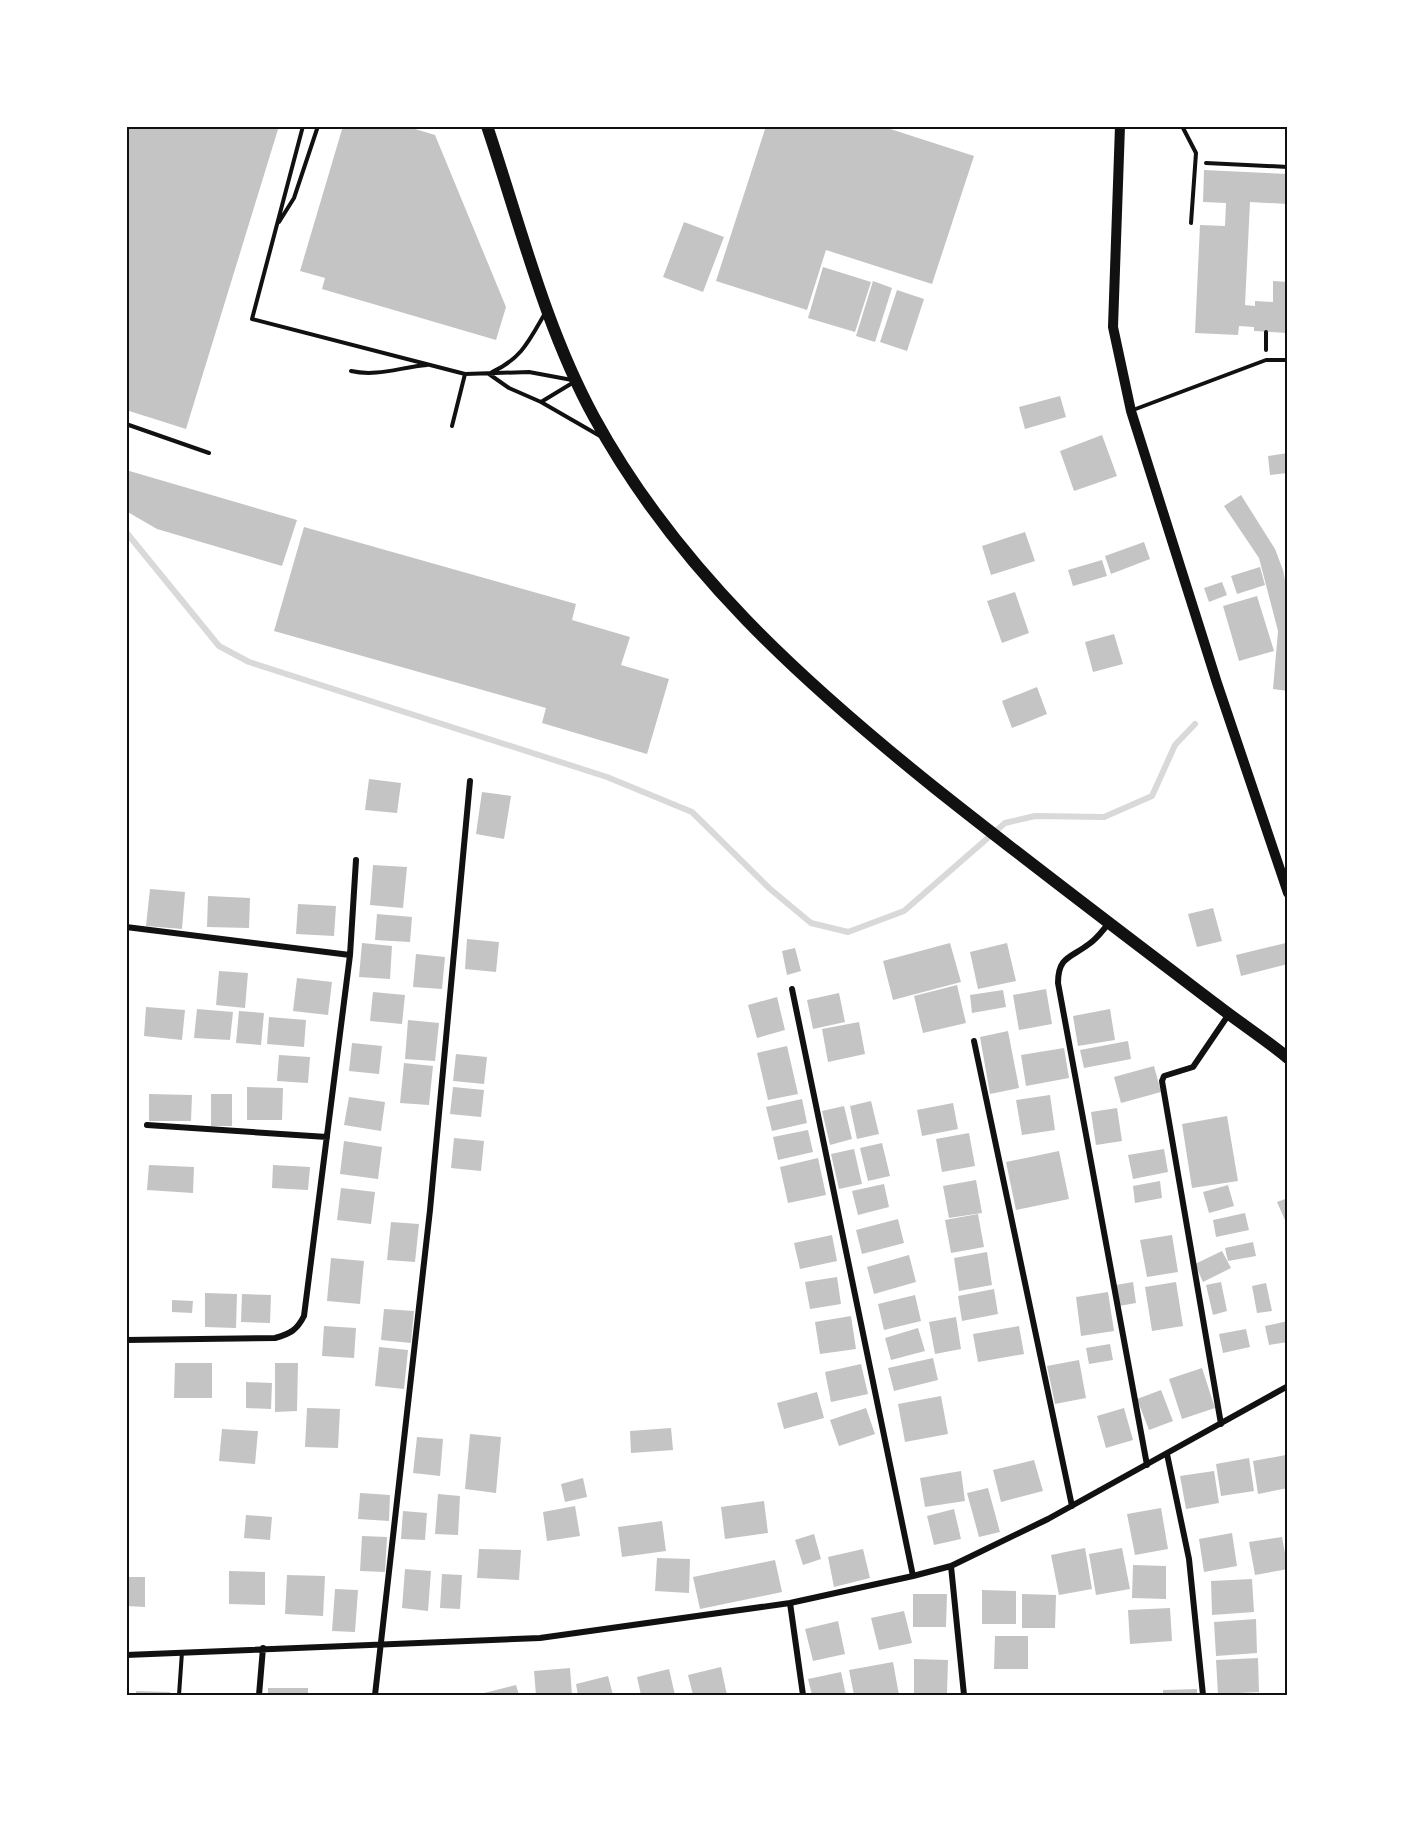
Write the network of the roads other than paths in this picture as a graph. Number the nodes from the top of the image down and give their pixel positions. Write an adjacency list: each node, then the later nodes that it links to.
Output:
1 (303, 126): 7 (lane)
2 (318, 126): 7 (lane)
3 (488, 126): 8 (main road)
4 (1120, 126): 16 (street)
5 (1182, 126): 6 (lane)
6 (1191, 223)
7 (277, 225): 10 (lane)
8 (547, 311): 13 (lane); 14 (main road)
9 (1288, 360): 16 (lane)
10 (429, 365): 11 (lane); 12 (lane)
11 (351, 371)
12 (465, 374): 13 (lane); 18 (lane)
13 (489, 374): 14 (lane); 15 (lane)
14 (575, 381): 15 (lane); 19 (main road)
15 (541, 402): 19 (lane)
16 (1131, 411): 23 (street)
17 (126, 424): 20 (lane)
18 (452, 426)
19 (608, 441): 24 (main road)
20 (209, 453)
21 (470, 781): 42 (street)
22 (356, 860): 26 (street)
23 (1288, 893)
24 (1109, 923): 28 (main road); 37 (street)
25 (126, 927): 26 (street)
26 (350, 955): 32 (street)
27 (792, 989): 40 (street)
28 (1229, 1014): 30 (main road); 35 (street)
29 (974, 1041): 38 (street)
30 (1287, 1056)
31 (147, 1125): 32 (street)
32 (327, 1137): 33 (street)
33 (126, 1340)
34 (1288, 1386): 35 (street)
35 (1221, 1424): 36 (street)
36 (1167, 1454): 37 (street); 51 (street)
37 (1147, 1465): 38 (street)
38 (1072, 1506): 39 (street)
39 (951, 1566): 40 (street); 50 (street)
40 (914, 1576): 41 (street)
41 (790, 1603): 42 (street); 49 (street)
42 (381, 1646): 43 (street); 48 (street)
43 (263, 1648): 44 (street); 47 (street)
44 (182, 1652): 45 (street); 46 (lane)
45 (126, 1655)
46 (179, 1695)
47 (259, 1695)
48 (375, 1695)
49 (803, 1695)
50 (964, 1695)
51 (1203, 1695)

